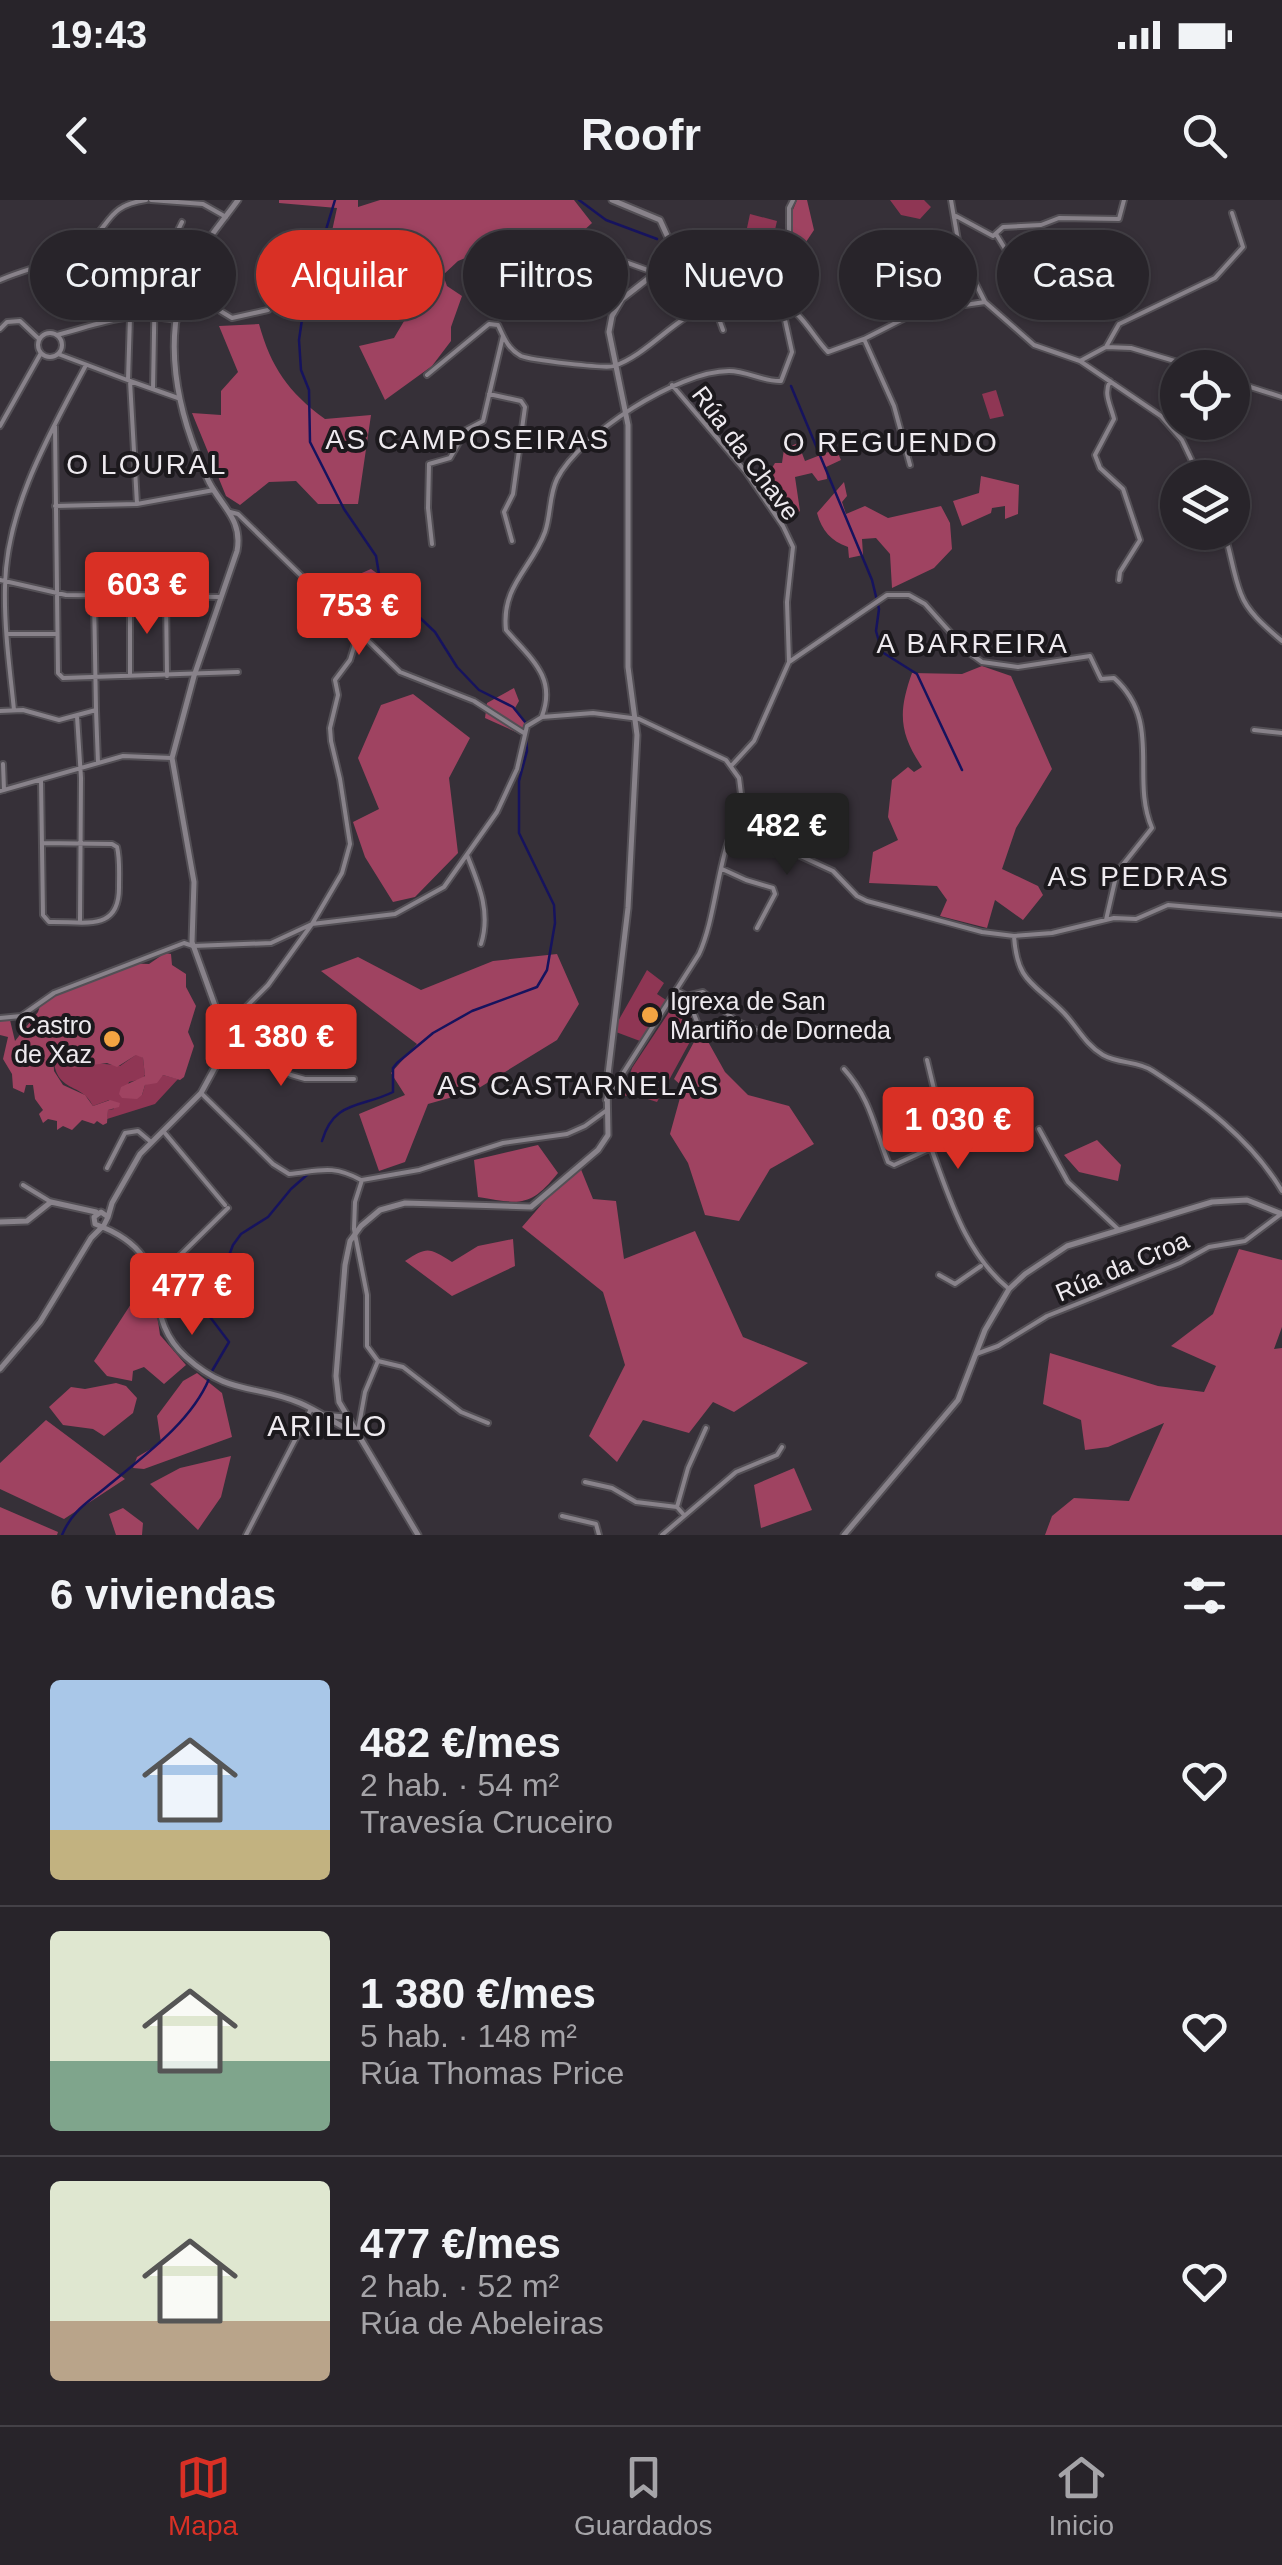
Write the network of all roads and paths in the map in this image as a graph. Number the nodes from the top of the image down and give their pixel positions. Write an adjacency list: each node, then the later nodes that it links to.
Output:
1 (149, 200): 7 (street); 9 (street)
2 (238, 200): 9 (main road)
3 (612, 200): 14 (main road)
4 (793, 200): 15 (street)
5 (951, 200): 10 (street)
6 (1124, 200): 17 (street)
7 (129, 201): 18 (street)
8 (1232, 213): 34 (street)
9 (226, 216): 13 (main road)
10 (956, 216): 16 (street); 17 (street)
11 (182, 222): 12 (street)
12 (178, 230)
13 (216, 230)
14 (667, 230)
15 (789, 230)
16 (958, 230)
17 (996, 233)
18 (0, 280)
19 (977, 287): 20 (street)
20 (984, 302): 33 (street); 38 (street)
21 (108, 320): 32 (street)
22 (130, 320): 41 (street)
23 (152, 320): 48 (street)
24 (177, 320): 51 (main road)
25 (612, 320): 40 (main road)
26 (785, 320): 46 (street)
27 (803, 320): 33 (street)
28 (0, 329): 31 (street)
29 (723, 330): 40 (street)
30 (503, 336): 40 (street); 42 (street); 49 (street)
31 (42, 338): 32 (street); 36 (street)
32 (59, 338): 35 (street)
33 (864, 339): 58 (street)
34 (1106, 348): 37 (street); 38 (street)
35 (60, 352): 36 (street); 39 (street)
36 (44, 354): 53 (street)
37 (1160, 357)
38 (1080, 361): 45 (street)
39 (86, 364): 43 (street); 54 (street)
40 (616, 365): 52 (main road)
41 (128, 366): 43 (street); 44 (street)
42 (428, 375)
43 (120, 376): 44 (street)
44 (129, 381): 48 (street); 60 (street)
45 (1110, 382): 57 (street); 66 (street)
46 (672, 385): 52 (street); 77 (street, Rúa da Chave)
47 (1250, 387): 50 (street)
48 (153, 389): 51 (street)
49 (489, 394): 63 (street); 64 (street)
50 (1282, 397)
51 (178, 398): 59 (main road)
52 (626, 414): 87 (street); 88 (main road)
53 (0, 426)
54 (55, 426): 55 (street); 56 (street)
55 (44, 445): 56 (street); 67 (street)
56 (54, 448): 61 (street)
57 (1191, 460)
58 (910, 465)
59 (214, 490): 60 (street); 62 (main road)
60 (137, 504): 61 (street)
61 (55, 506): 68 (street)
62 (230, 512): 69 (main road); 75 (street)
63 (512, 541)
64 (432, 544)
65 (1229, 550): 76 (street)
66 (1119, 580)
67 (2, 581): 68 (street); 73 (street)
68 (56, 594): 70 (street); 74 (street)
69 (221, 596): 72 (street); 81 (main road)
70 (94, 597): 71 (street); 82 (street)
71 (130, 597): 72 (street); 79 (street)
72 (166, 597): 80 (street)
73 (6, 634): 74 (street); 83 (street)
74 (57, 634): 82 (street)
75 (358, 634): 91 (street); 107 (street)
76 (1282, 642)
77 (788, 662): 95 (street); 105 (street)
78 (238, 672): 81 (street)
79 (130, 676): 80 (street); 82 (street)
80 (166, 676): 81 (street)
81 (194, 676): 92 (main road)
82 (94, 678): 84 (street)
83 (14, 710): 85 (street); 86 (street)
84 (96, 710): 86 (street); 93 (street)
85 (0, 711)
86 (77, 716): 96 (street)
87 (542, 717): 88 (street); 91 (street)
88 (636, 718): 95 (street); 124 (main road)
89 (1254, 730): 90 (street)
90 (1282, 732)
91 (524, 733): 102 (street)
92 (172, 758): 93 (street); 111 (main road)
93 (98, 763): 96 (street)
94 (3, 764): 98 (street)
95 (732, 765): 99 (street)
96 (80, 768): 97 (street); 100 (street)
97 (41, 780): 98 (street); 101 (street)
98 (2, 790)
99 (743, 810): 103 (street); 109 (street)
100 (81, 843): 101 (street); 106 (street); 106 (street)
101 (42, 844): 106 (street)
102 (467, 855): 107 (street); 110 (street)
103 (722, 869): 108 (street); 112 (street)
104 (1282, 916): 105 (street)
105 (1106, 920): 109 (street)
106 (80, 921)
107 (312, 924): 111 (street); 116 (street)
108 (757, 928)
109 (1014, 936): 134 (street)
110 (481, 944)
111 (193, 946): 114 (street); 116 (main road)
112 (678, 991): 113 (street); 124 (street)
113 (687, 996): 115 (street); 117 (street)
114 (0, 1018)
115 (698, 1026)
116 (223, 1030): 118 (main road)
117 (763, 1033)
118 (224, 1040): 121 (street); 122 (main road)
119 (927, 1060): 126 (street)
120 (844, 1069): 130 (street)
121 (354, 1079)
122 (201, 1092): 128 (main road); 132 (street)
123 (996, 1092): 126 (street)
124 (606, 1100): 125 (main road)
125 (607, 1110): 132 (street); 145 (main road)
126 (940, 1114): 130 (street)
127 (1039, 1129): 143 (street)
128 (164, 1131): 129 (main road); 148 (street)
129 (151, 1142): 131 (street); 136 (main road)
130 (931, 1148): 146 (street)
131 (107, 1168)
132 (362, 1180): 145 (street)
133 (23, 1184): 135 (street)
134 (1282, 1190)
135 (51, 1202): 137 (main road); 141 (main road)
136 (112, 1203): 138 (main road); 140 (main road)
137 (83, 1212): 138 (main road); 142 (main road)
138 (100, 1212): 140 (main road); 142 (main road)
139 (1281, 1214): 143 (main road); 150 (street, Rúa da Croa)
140 (108, 1219): 142 (main road); 144 (main road)
141 (0, 1222)
142 (98, 1225): 144 (main road); 152 (main road)
143 (1119, 1230): 149 (main road)
144 (118, 1233): 148 (main road)
145 (355, 1233): 151 (street); 153 (main road)
146 (982, 1265): 147 (street); 149 (street)
147 (940, 1275)
148 (155, 1280): 154 (main road)
149 (1009, 1288): 150 (main road)
150 (976, 1354): 171 (main road)
151 (378, 1361): 158 (street); 161 (street)
152 (0, 1369)
153 (339, 1402): 156 (main road); 157 (main road)
154 (311, 1409): 155 (main road); 167 (street)
155 (319, 1414): 156 (main road); 159 (main road)
156 (336, 1417): 157 (main road); 159 (main road)
157 (346, 1418): 159 (main road); 161 (main road)
158 (488, 1423)
159 (338, 1425): 161 (main road)
160 (706, 1428): 164 (street)
161 (357, 1434): 168 (main road)
162 (782, 1447): 165 (street)
163 (585, 1482): 164 (street)
164 (678, 1507): 165 (street)
165 (684, 1515): 170 (street)
166 (562, 1516): 169 (street)
167 (246, 1535)
168 (418, 1535)
169 (599, 1535)
170 (662, 1535)
171 (844, 1535)

